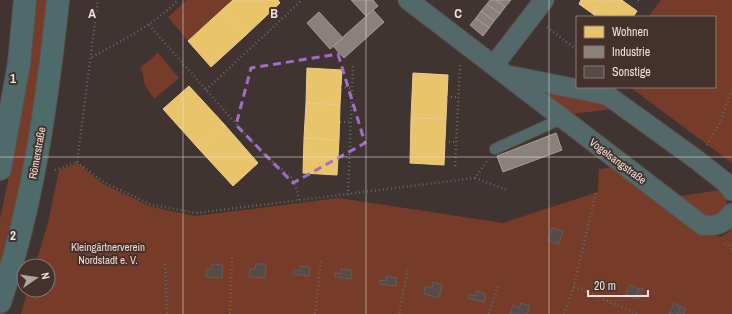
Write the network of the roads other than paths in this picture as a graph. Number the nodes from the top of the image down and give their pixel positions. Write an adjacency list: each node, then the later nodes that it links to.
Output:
1 (25, 0): 10 (main road)
2 (58, 0): 13 (main road, Römerstraße)
3 (408, 0): 5 (street, Vogelsangstraße)
4 (544, 0): 5 (street)
5 (500, 70): 6 (street, Vogelsangstraße); 8 (street, Vogelsangstraße)
6 (576, 88)
7 (577, 88): 11 (street, Vogelsangstraße)
8 (561, 118): 9 (lane); 12 (street, Vogelsangstraße)
9 (495, 149)
10 (0, 169)
11 (732, 190)
12 (732, 213)
13 (0, 302)

